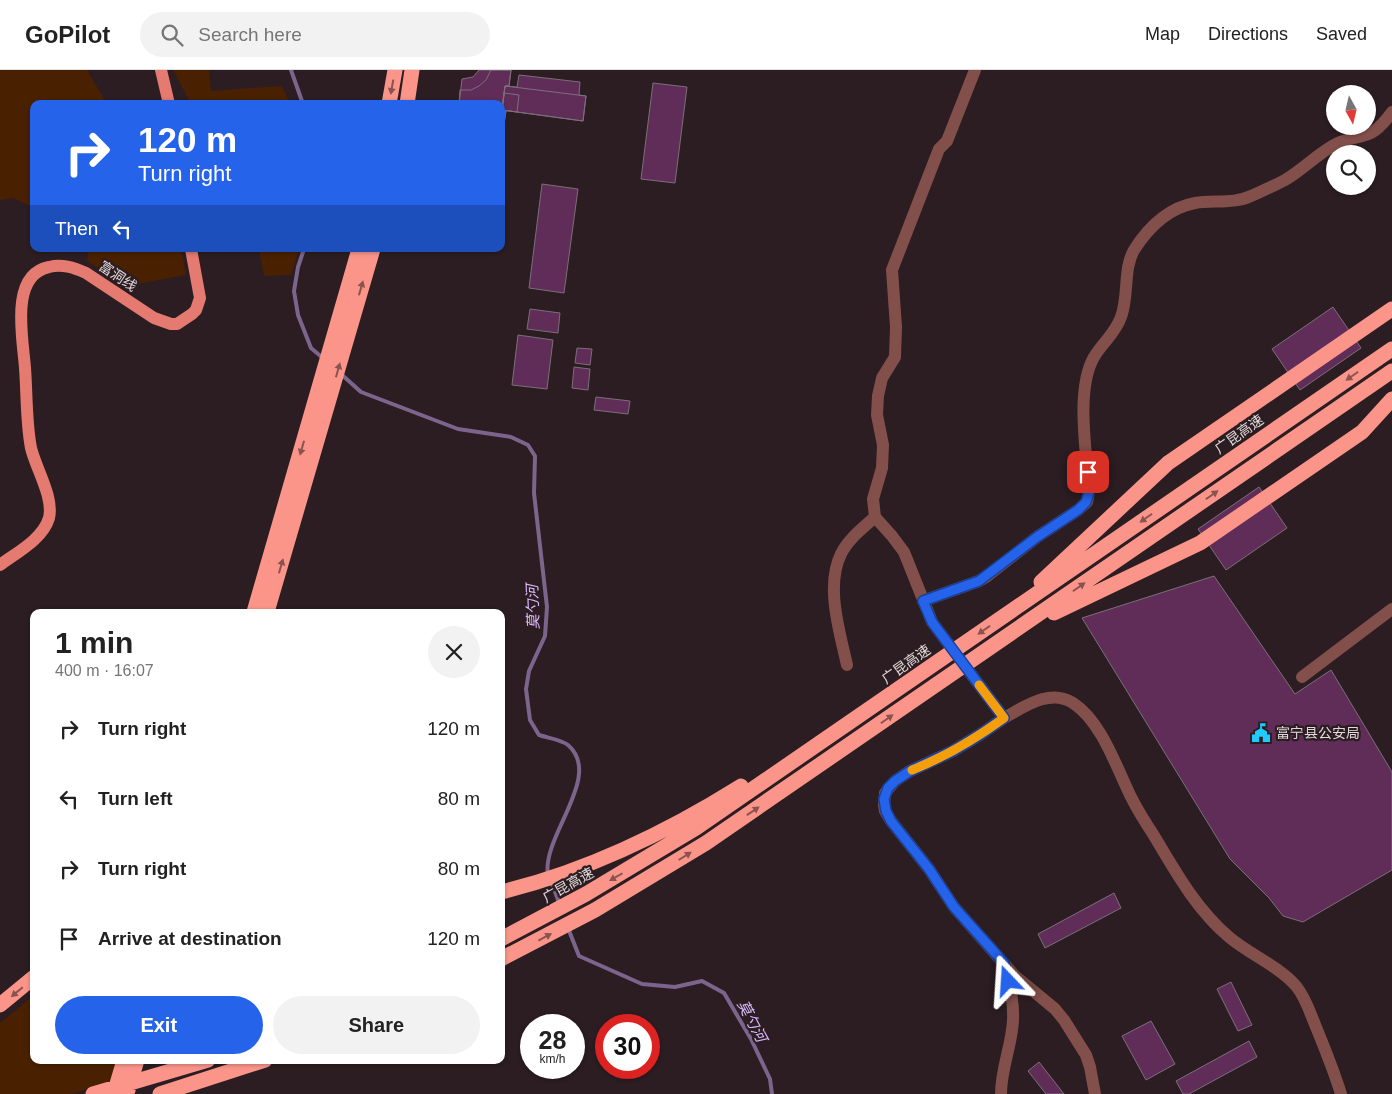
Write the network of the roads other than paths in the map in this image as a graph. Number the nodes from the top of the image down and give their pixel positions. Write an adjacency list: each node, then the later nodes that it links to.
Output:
1 (161, 70): 5 (main road)
2 (394, 70): 6 (highway, one-way to 6)
3 (412, 70): 7 (highway)
4 (975, 70): 18 (street)
5 (168, 100)
6 (389, 100)
7 (408, 100)
8 (1392, 112): 20 (street)
9 (192, 252): 19 (main road, 富洞线)
10 (358, 252): 13 (highway)
11 (372, 252): 13 (highway, one-way to 11)
12 (1392, 308): 24 (highway)
13 (345, 322): 17 (highway)
14 (1392, 349): 24 (highway, 广昆高速, one-way to 24)
15 (1392, 371): 25 (highway, one-way to 15)
16 (1392, 399): 25 (highway)
17 (320, 407): 21 (highway, one-way to 21); 22 (highway, one-way to 17)
18 (875, 517): 20 (street); 26 (street)
19 (0, 565)
20 (923, 601): 28 (street)
21 (255, 609)
22 (268, 609)
23 (1392, 609): 27 (street)
24 (1002, 618): 29 (highway, 广昆高速, one-way to 29)
25 (1012, 633): 32 (highway, one-way to 25)
26 (848, 665)
27 (1302, 677)
28 (1004, 718): 33 (street); 46 (street)
29 (699, 819): 30 (highway); 31 (highway, 广昆高速, one-way to 31)
30 (505, 891)
31 (505, 937)
32 (505, 957)
33 (1004, 963): 44 (street); 45 (street)
34 (30, 980): 35 (highway, one-way to 35)
35 (0, 1005)
36 (123, 1064): 42 (highway)
37 (136, 1064): 43 (highway)
38 (196, 1064): 41 (highway)
39 (253, 1064): 40 (highway)
40 (172, 1093)
41 (93, 1094)
42 (114, 1094)
43 (127, 1094)
44 (1001, 1094)
45 (1095, 1094)
46 (1341, 1094)

